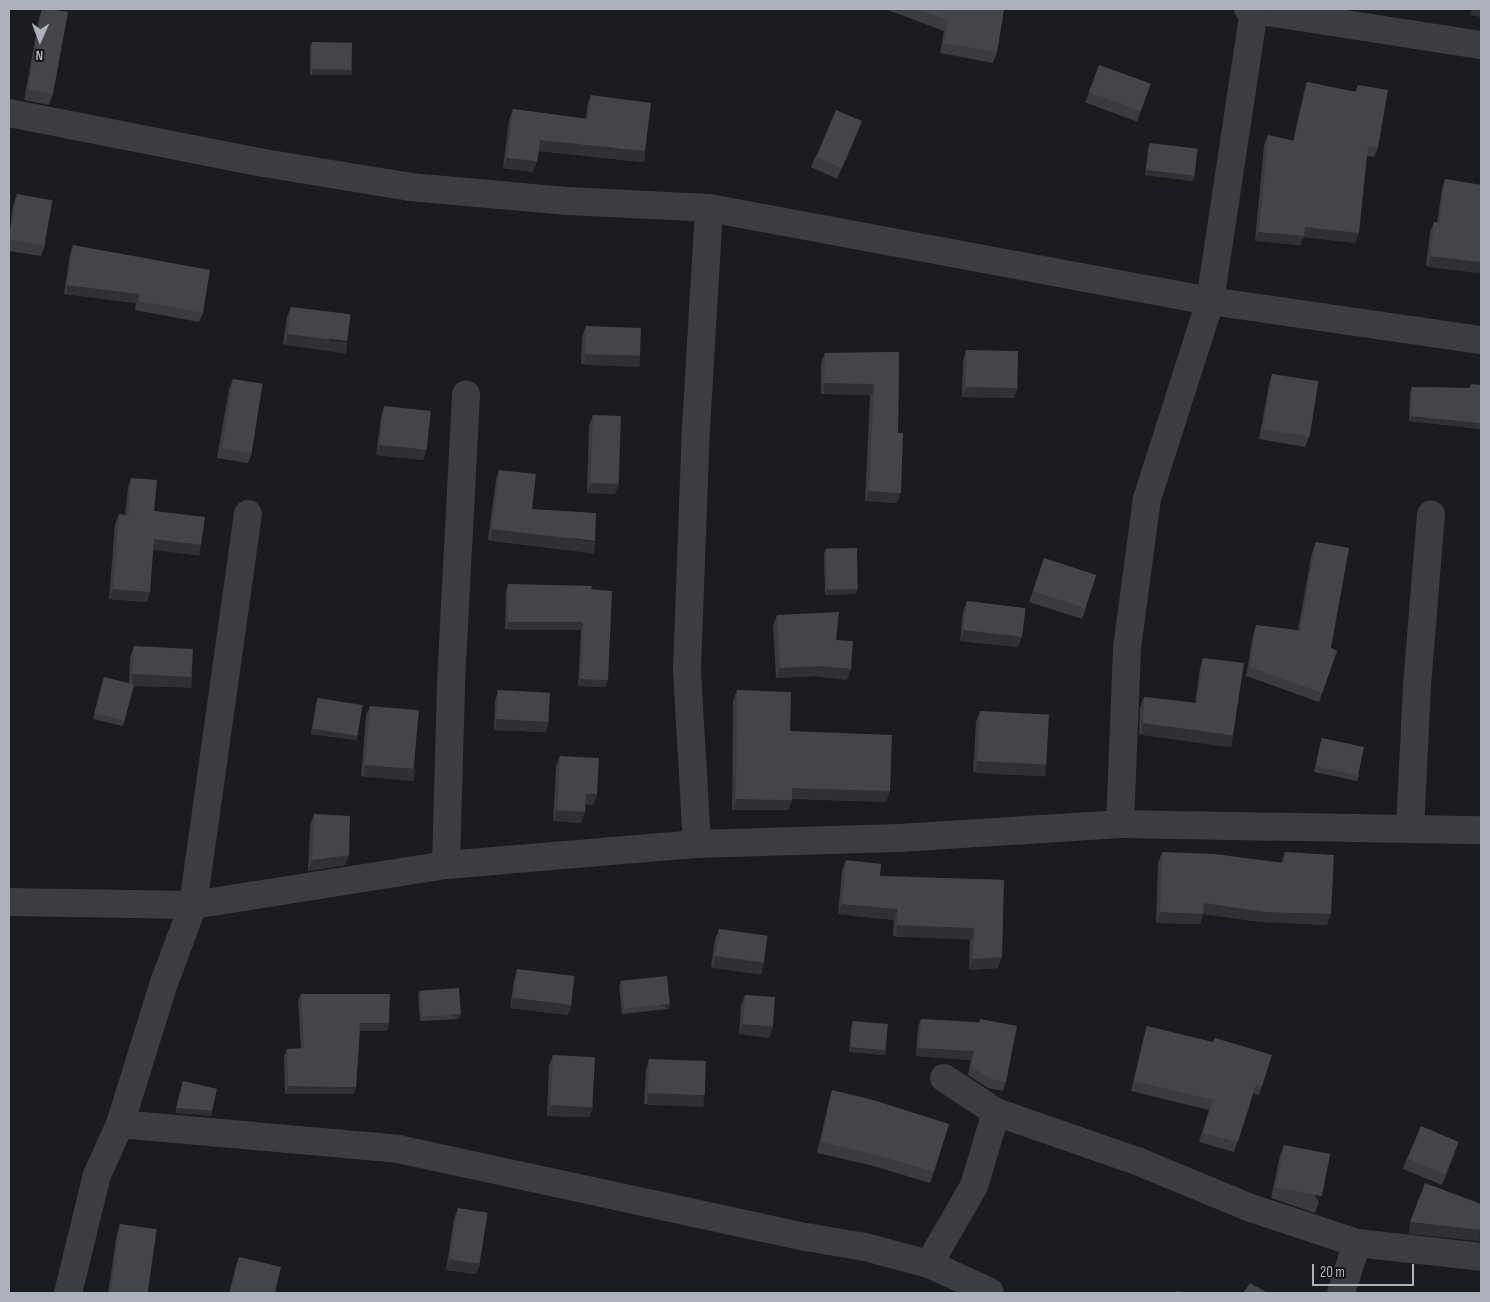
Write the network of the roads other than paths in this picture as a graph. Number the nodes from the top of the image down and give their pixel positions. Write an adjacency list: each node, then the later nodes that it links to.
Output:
1 (1251, 9): 2 (street); 5 (street)
2 (1481, 45)
3 (9, 113): 4 (street)
4 (709, 208): 5 (street); 13 (street)
5 (1210, 301): 6 (street); 10 (street)
6 (1481, 340)
7 (466, 394): 14 (street)
8 (248, 514): 16 (street)
9 (1431, 515): 11 (street)
10 (1120, 824): 11 (street); 13 (street)
11 (1410, 829): 12 (street)
12 (1481, 830)
13 (697, 844): 14 (street)
14 (446, 865): 16 (street)
15 (9, 902): 16 (street)
16 (193, 905): 19 (street)
17 (944, 1078): 18 (street)
18 (996, 1112): 20 (street); 22 (street)
19 (120, 1124): 22 (street); 24 (street)
20 (1357, 1243): 21 (street); 25 (street)
21 (1481, 1257)
22 (929, 1264): 23 (street)
23 (990, 1292)
24 (68, 1293)
25 (1341, 1293)

